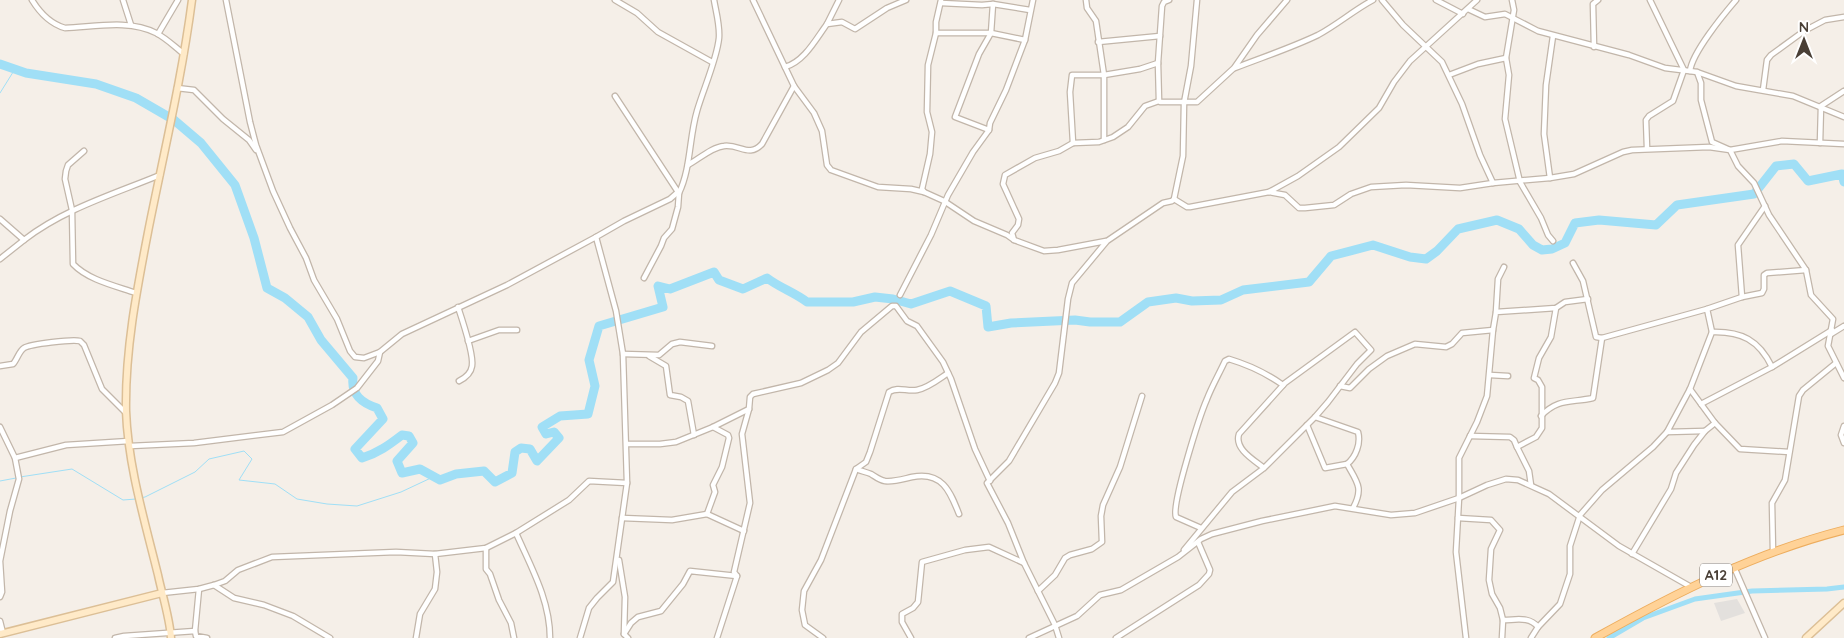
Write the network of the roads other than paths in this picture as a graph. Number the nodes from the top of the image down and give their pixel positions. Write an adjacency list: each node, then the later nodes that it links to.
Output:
1 (32, 0): 32 (street)
2 (123, 0): 32 (street)
3 (178, 0): 35 (street)
4 (192, 0): 42 (street)
5 (226, 0): 69 (street)
6 (615, 0): 44 (street)
7 (714, 0): 44 (street)
8 (753, 0): 46 (street)
9 (839, 0): 31 (street)
10 (906, 0): 31 (street)
11 (1033, 0): 27 (street)
12 (1086, 0): 39 (street)
13 (1169, 0): 36 (street)
14 (1197, 0): 58 (street)
15 (1287, 0): 47 (street)
16 (1373, 0): 47 (street)
17 (1382, 0): 40 (street)
18 (1436, 0): 28 (street)
19 (1477, 0): 26 (street)
20 (1512, 0): 30 (street)
21 (1598, 0): 41 (street)
22 (1650, 0): 48 (street)
23 (1736, 0): 48 (street)
24 (941, 2): 25 (street); 33 (street)
25 (993, 4): 27 (street); 34 (street)
26 (1468, 9): 28 (street); 30 (street)
27 (1030, 10): 38 (street)
28 (1463, 14): 40 (street)
29 (1844, 17): 54 (street)
30 (1514, 19): 37 (street); 43 (street)
31 (827, 24): 46 (street)
32 (131, 25): 35 (street)
33 (936, 33): 34 (street); 76 (street)
34 (991, 33): 38 (street); 61 (street)
35 (158, 34): 42 (street)
36 (1160, 36): 39 (street); 45 (street)
37 (1554, 36): 41 (street); 72 (street)
38 (1025, 40): 61 (street)
39 (1098, 42): 50 (street)
40 (1425, 46): 51 (street); 77 (street)
41 (1594, 47): 48 (street)
42 (184, 54): 53 (street)
43 (1506, 58): 51 (street); 73 (street)
44 (712, 62): 70 (street)
45 (1158, 63): 50 (street); 57 (street)
46 (785, 67): 52 (street)
47 (1234, 68): 58 (street)
48 (1687, 71): 49 (street); 66 (street)
49 (1697, 72): 54 (street); 67 (street)
50 (1104, 75): 62 (street); 63 (street)
51 (1448, 75): 74 (street)
52 (794, 86): 70 (street); 76 (street)
53 (178, 88): 69 (street); 71 (street)
54 (1763, 90): 59 (street)
55 (1844, 91): 59 (street)
56 (615, 96): 75 (street)
57 (1159, 101): 58 (street); 62 (street)
58 (1184, 103): 78 (street)
59 (1821, 106): 60 (street); 64 (street)
60 (1844, 117)
61 (989, 130): 79 (street)
62 (1104, 140): 63 (street)
63 (1073, 143): 85 (street)
64 (1820, 143): 65 (street); 67 (street)
65 (1844, 144)
66 (1647, 148): 67 (street); 72 (street)
67 (1730, 150): 80 (street)
68 (84, 151): 81 (street)
69 (262, 160): 109 (street)
70 (688, 165): 75 (street)
71 (160, 174): 81 (street); 93 (street)
72 (1550, 178): 73 (street)
73 (1520, 182): 74 (street); 87 (street)
74 (1493, 183): 77 (street)
75 (679, 192): 83 (street); 92 (street)
76 (924, 192): 79 (street)
77 (1269, 192): 78 (street)
78 (1174, 199): 86 (street)
79 (944, 201): 85 (street); 94 (street)
80 (1765, 206): 91 (street); 95 (street)
81 (72, 210): 84 (street); 93 (street)
82 (0, 219): 84 (street)
83 (596, 237): 97 (street); 110 (street)
84 (24, 240): 88 (street)
85 (1014, 240): 86 (street)
86 (1107, 241): 147 (street)
87 (1553, 241)
88 (0, 259)
89 (1574, 263): 96 (street)
90 (1504, 267): 100 (street)
91 (1806, 270): 95 (street); 105 (street)
92 (644, 278)
93 (136, 292): 126 (street)
94 (900, 295)
95 (1742, 296): 99 (street)
96 (1588, 299): 98 (street); 106 (street)
97 (458, 307): 107 (street); 109 (street)
98 (1556, 308): 100 (street); 127 (street)
99 (1707, 309): 104 (street); 106 (street)
100 (1496, 312): 103 (street)
101 (1844, 326): 105 (street)
102 (517, 330): 107 (street)
103 (1493, 330): 116 (street); 121 (street)
104 (1712, 332): 114 (street); 122 (street)
105 (1831, 332): 112 (street); 114 (street)
106 (1602, 338): 127 (street)
107 (468, 341): 119 (street)
108 (712, 346): 111 (street)
109 (380, 352): 138 (street)
110 (623, 354): 111 (street); 140 (street)
111 (649, 356): 136 (street)
112 (1836, 363): 118 (street); 142 (street)
113 (0, 366): 126 (street)
114 (1772, 367): 124 (street)
115 (948, 373): 125 (street); 146 (street); 147 (street)
116 (1490, 375): 117 (street); 137 (street)
117 (1508, 376)
118 (1844, 378)
119 (459, 381)
120 (1283, 385): 121 (street); 145 (street); 157 (street)
121 (1340, 386): 128 (street)
122 (1690, 389): 124 (street); 135 (street)
123 (1142, 396): 174 (street)
124 (1701, 404): 129 (street)
125 (749, 409): 133 (street); 159 (street)
126 (126, 413): 138 (street)
127 (1542, 416): 141 (street)
128 (1314, 417): 130 (street); 144 (street)
129 (1715, 423): 134 (street); 142 (street)
130 (1307, 425): 144 (street); 145 (street)
131 (1844, 426): 139 (street)
132 (0, 427): 143 (street)
133 (713, 427): 136 (street); 152 (street)
134 (1705, 431): 135 (street); 165 (street)
135 (1668, 432): 154 (street)
136 (694, 435): 140 (street)
137 (1470, 436): 141 (street); 150 (street)
138 (129, 443): 143 (street); 175 (street)
139 (1844, 443)
140 (627, 444): 148 (street)
141 (1517, 446): 149 (street)
142 (1789, 452): 163 (street)
143 (15, 458): 176 (street)
144 (1347, 464): 151 (street)
145 (1264, 468): 157 (street)
146 (856, 469): 153 (street); 195 (street)
147 (990, 481): 168 (street)
148 (627, 483): 155 (street); 160 (street)
149 (1531, 485): 150 (street); 154 (street)
150 (1459, 498): 151 (street); 156 (street)
151 (1353, 508): 161 (street)
152 (707, 514): 155 (street); 159 (street)
153 (959, 514)
154 (1580, 516): 165 (street); 181 (street)
155 (622, 518): 166 (street)
156 (1458, 518): 178 (street); 200 (street)
157 (1202, 528): 167 (street)
158 (1844, 530): 163 (main road, A12)
159 (744, 531): 170 (street)
160 (516, 533): 162 (street); 192 (street)
161 (1198, 542): 167 (street); 199 (street)
162 (486, 548): 164 (street); 191 (street)
163 (1773, 552): 169 (main road, A12)
164 (435, 554): 171 (street); 190 (street)
165 (1632, 554): 172 (street)
166 (618, 556): 185 (street); 193 (street)
167 (1178, 557): 180 (street)
168 (1024, 563): 174 (street); 196 (street)
169 (1734, 566): 172 (main road, A12); 203 (street)
170 (737, 576): 185 (street); 194 (street)
171 (214, 585): 173 (street); 189 (street)
172 (1691, 587): 186 (main road, A12)
173 (199, 589): 175 (street); 182 (street)
174 (1038, 591): 180 (street)
175 (162, 593): 183 (street); 184 (street)
176 (0, 597)
177 (1844, 603): 204 (street)
178 (1503, 620): 181 (street); 201 (street)
179 (0, 621): 183 (street)
180 (1055, 626): 197 (street); 198 (street)
181 (1538, 627): 202 (street)
182 (195, 631): 184 (street); 188 (street)
183 (2, 634)
184 (171, 635): 187 (street)
185 (626, 636)
186 (1597, 637)
187 (115, 638)
188 (206, 638)
189 (330, 638)
190 (416, 638)
191 (514, 638)
192 (550, 638)
193 (580, 638)
194 (717, 638)
195 (823, 638)
196 (911, 638)
197 (1029, 638)
198 (1059, 638)
199 (1116, 638)
200 (1466, 638)
201 (1502, 638)
202 (1531, 638)
203 (1765, 638)
204 (1806, 638)

